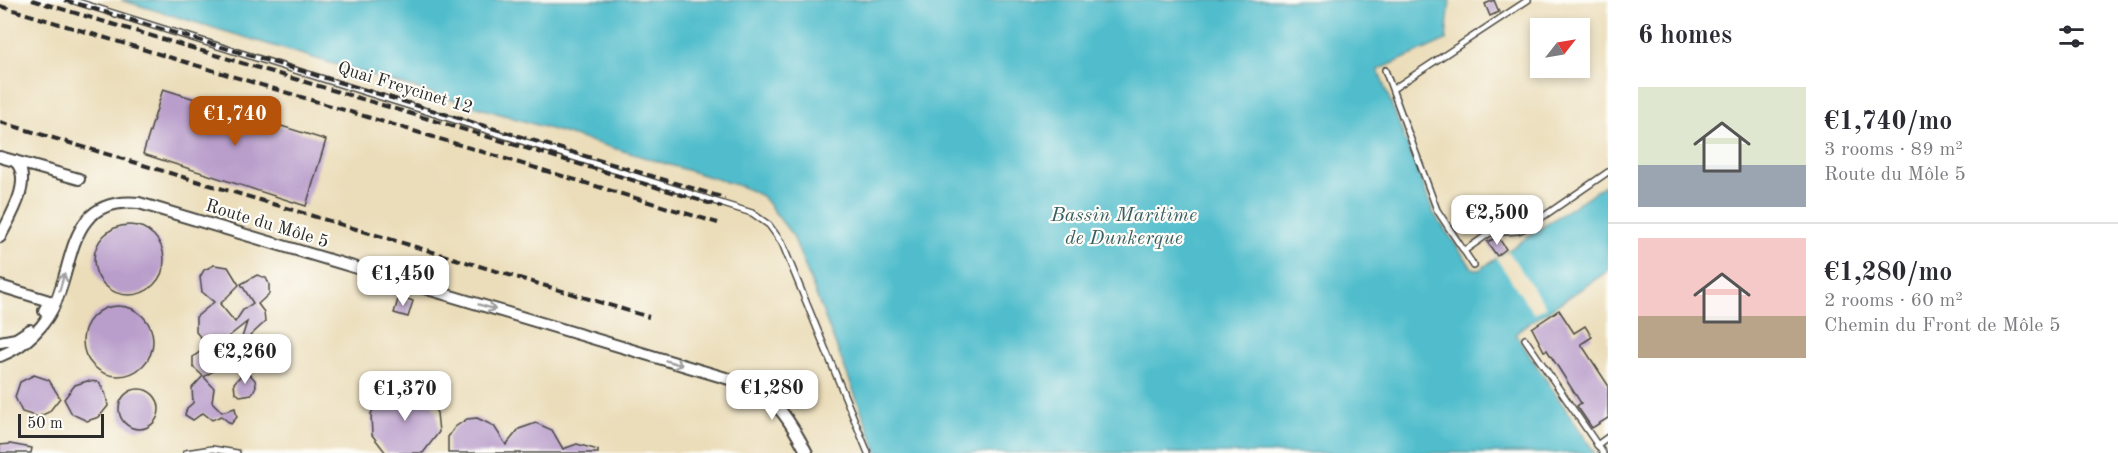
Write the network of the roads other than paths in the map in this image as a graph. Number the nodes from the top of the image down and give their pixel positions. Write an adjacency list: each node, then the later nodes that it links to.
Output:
1 (71, 0): 21 (lane, Quai Freycinet 12)
2 (1528, 0): 4 (lane)
3 (1385, 70): 4 (lane)
4 (1393, 89): 10 (lane)
5 (0, 157): 6 (street)
6 (15, 161): 8 (street); 9 (street)
7 (1608, 172): 10 (lane)
8 (79, 179)
9 (0, 237)
10 (1464, 251): 11 (lane)
11 (1474, 266)
12 (0, 285): 14 (street)
13 (1526, 339): 17 (lane)
14 (0, 342)
15 (0, 356): 20 (street, Route du Môle 5, one-way to 20)
16 (1608, 437): 17 (lane)
17 (1597, 445): 22 (lane)
18 (186, 453): 19 (lane)
19 (237, 453)
20 (807, 453)
21 (868, 453)
22 (1603, 453)

